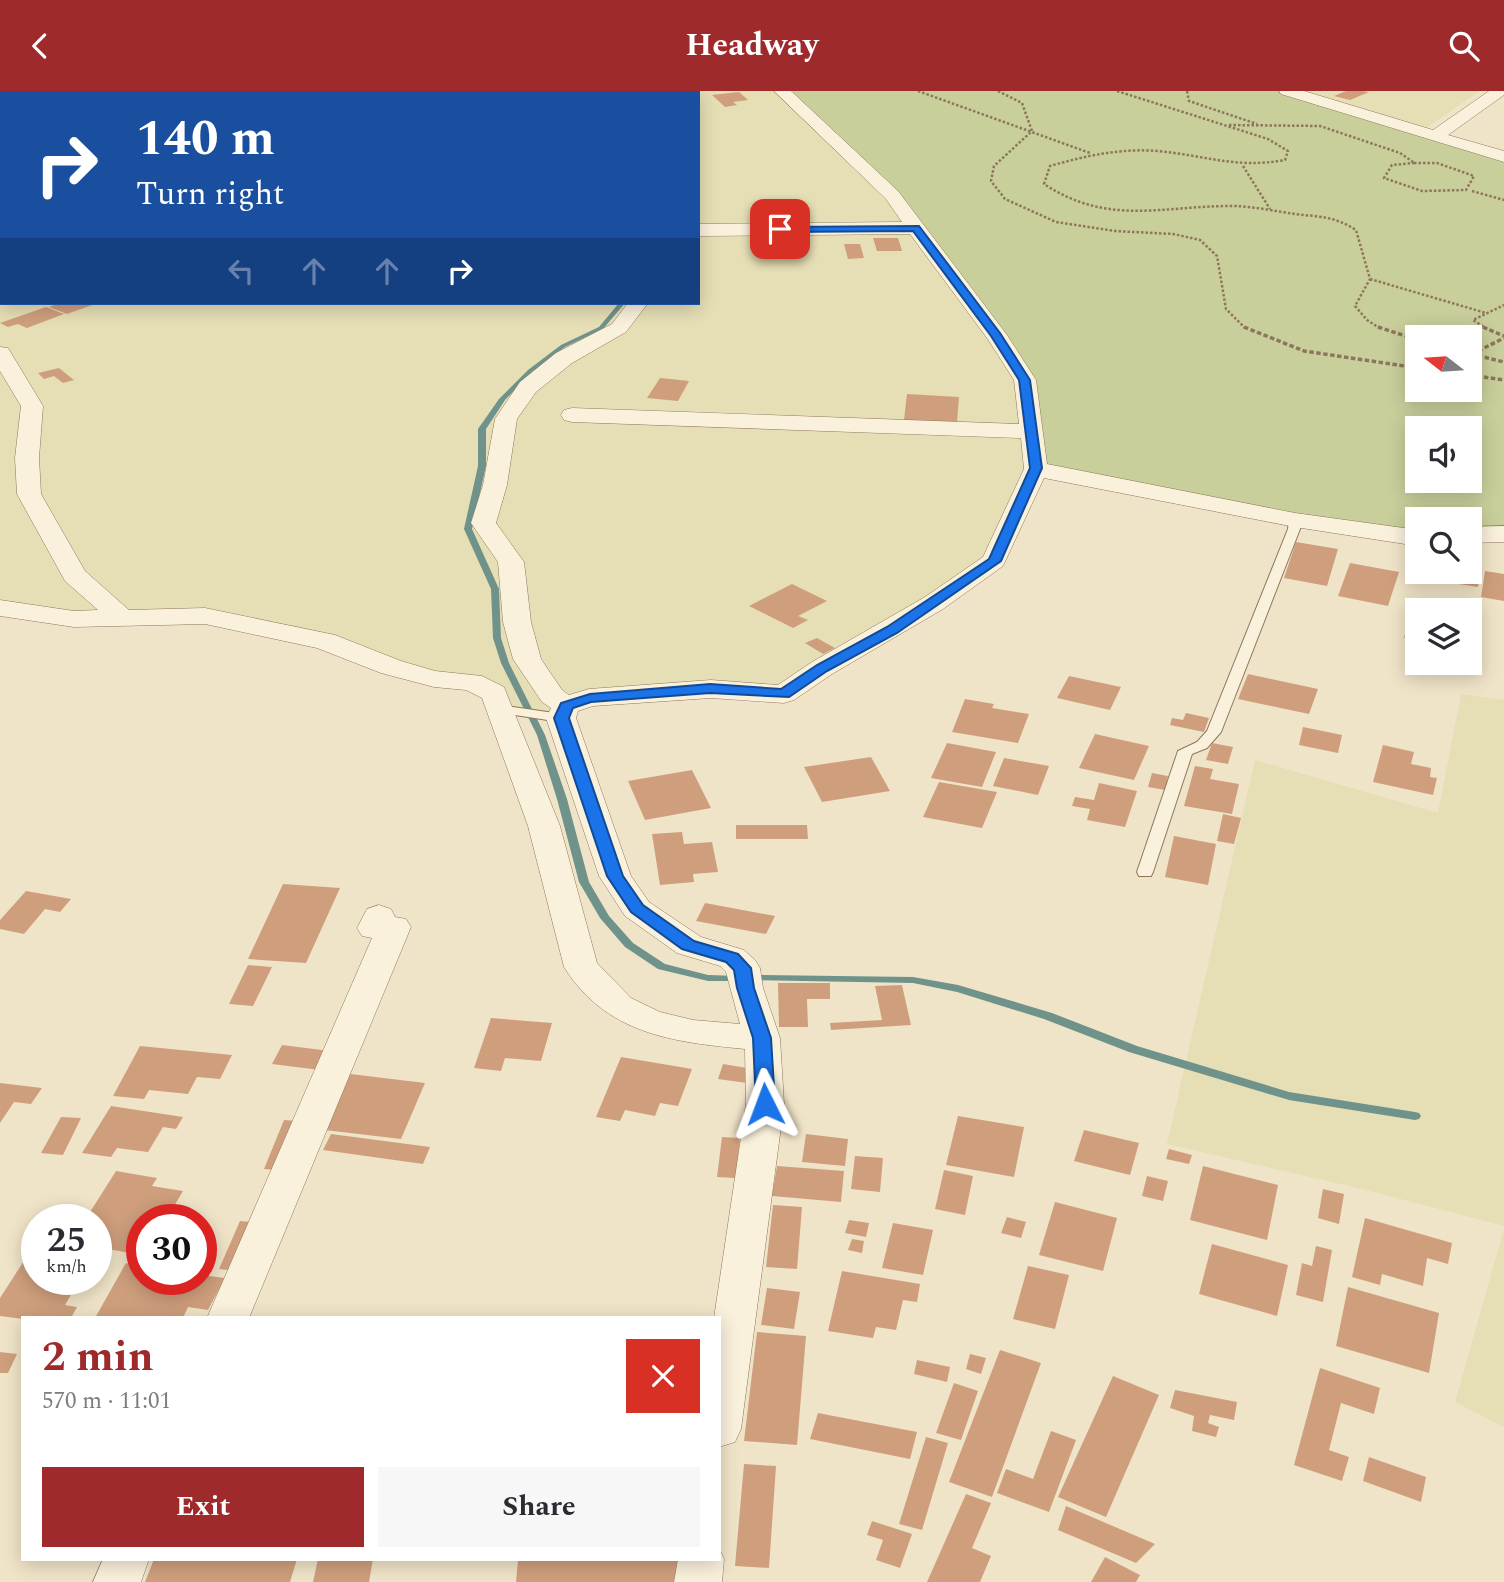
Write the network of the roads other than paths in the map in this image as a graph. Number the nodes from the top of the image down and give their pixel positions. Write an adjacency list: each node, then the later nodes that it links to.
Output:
1 (782, 91): 6 (street)
2 (1287, 91): 4 (street)
3 (1499, 91): 4 (street)
4 (1437, 135): 5 (street)
5 (1504, 157)
6 (915, 228): 7 (street); 11 (street)
7 (700, 230)
8 (636, 305): 20 (street)
9 (0, 353): 18 (street)
10 (572, 415): 11 (street)
11 (1032, 431): 12 (street)
12 (1036, 468): 13 (street); 20 (street)
13 (1295, 520): 15 (street); 21 (lane)
14 (1504, 534): 16 (street)
15 (1405, 535)
16 (1482, 535)
17 (0, 608): 18 (street)
18 (124, 619): 19 (street)
19 (500, 709): 20 (lane); 23 (street)
20 (564, 712): 23 (street)
21 (1145, 872)
22 (379, 916): 24 (street)
23 (762, 1038): 25 (street)
24 (229, 1316)
25 (721, 1415)
26 (125, 1561): 28 (street)
27 (701, 1561): 29 (street)
28 (117, 1582)
29 (698, 1582)

